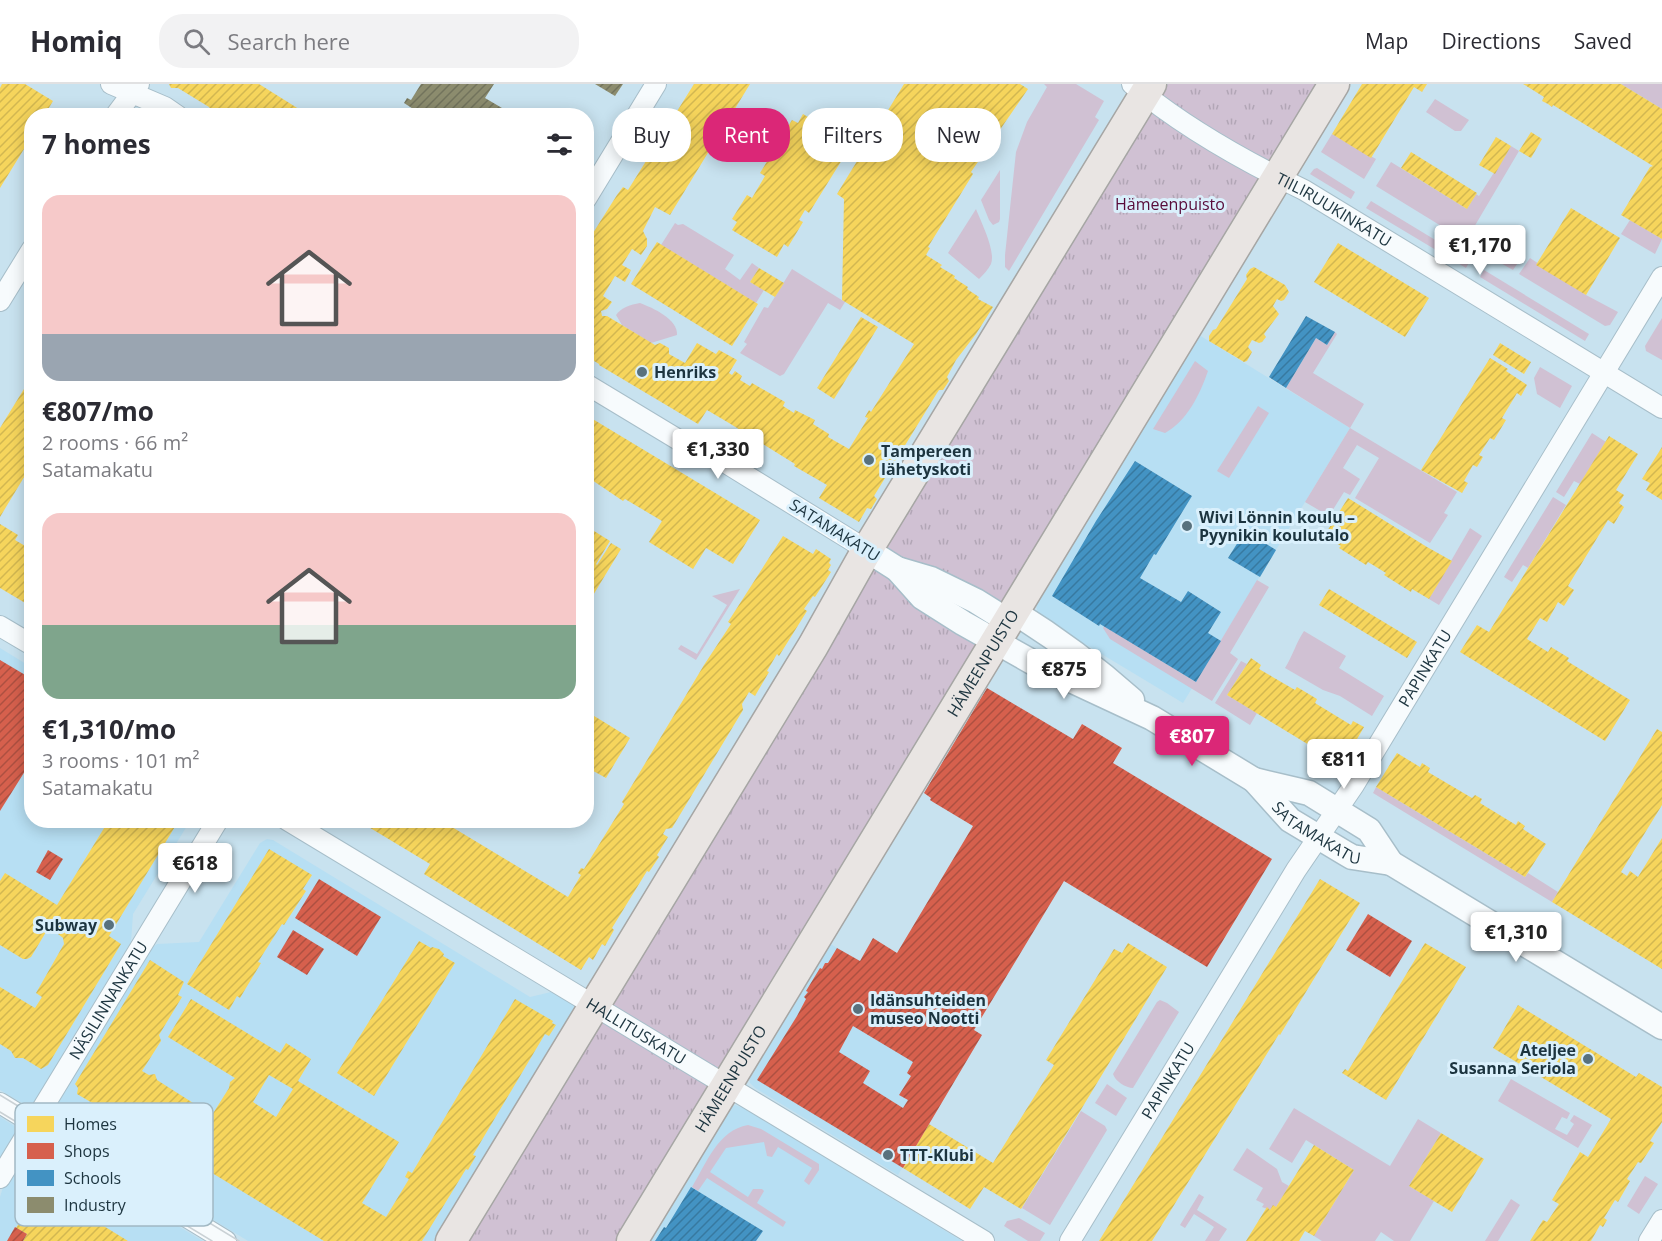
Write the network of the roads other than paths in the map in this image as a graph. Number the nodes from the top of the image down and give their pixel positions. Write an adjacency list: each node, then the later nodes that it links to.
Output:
1 (111, 84): 5 (street)
2 (656, 84): 9 (street)
3 (1334, 84): 8 (main road, HÄMEENPUISTO)
4 (1142, 87): 8 (street, TIILIRUUKINKATU); 16 (main road)
5 (135, 88): 6 (street); 7 (street)
6 (121, 108)
7 (166, 108)
8 (1278, 177): 13 (street, TIILIRUUKINKATU); 17 (main road, HÄMEENPUISTO)
9 (594, 187)
10 (24, 262): 12 (street)
11 (1662, 277): 13 (street, PAPINKATU)
12 (0, 301)
13 (1604, 373): 15 (street, TIILIRUUKINKATU); 22 (street, PAPINKATU)
14 (594, 389): 16 (street, SATAMAKATU)
15 (1662, 408)
16 (867, 550): 17 (street, SATAMAKATU); 27 (main road)
17 (1006, 625): 20 (street, SATAMAKATU); 20 (street, SATAMAKATU); 29 (main road, HÄMEENPUISTO)
18 (0, 626): 19 (street)
19 (24, 640)
20 (1152, 718): 21 (street, SATAMAKATU)
21 (1254, 780): 22 (street, SATAMAKATU); 25 (street, SATAMAKATU)
22 (1336, 810): 25 (street, PAPINKATU); 26 (street, SATAMAKATU)
23 (213, 828): 31 (street, NÄSILINNANKATU)
24 (300, 828): 27 (street, HALLITUSKATU)
25 (1318, 837): 26 (street, SATAMAKATU); 41 (street, PAPINKATU)
26 (1392, 863): 28 (street, SATAMAKATU)
27 (594, 1006): 29 (street, HALLITUSKATU); 38 (main road)
28 (1662, 1026)
29 (727, 1085): 39 (main road, HÄMEENPUISTO); 40 (street, HALLITUSKATU)
30 (0, 1103): 32 (street)
31 (46, 1103)
32 (15, 1113)
33 (15, 1153): 34 (street, NÄSILINNANKATU)
34 (0, 1178)
35 (1662, 1220): 42 (street)
36 (201, 1226): 37 (street)
37 (226, 1241)
38 (451, 1241)
39 (632, 1241)
40 (984, 1241)
41 (1070, 1241)
42 (1649, 1241)

